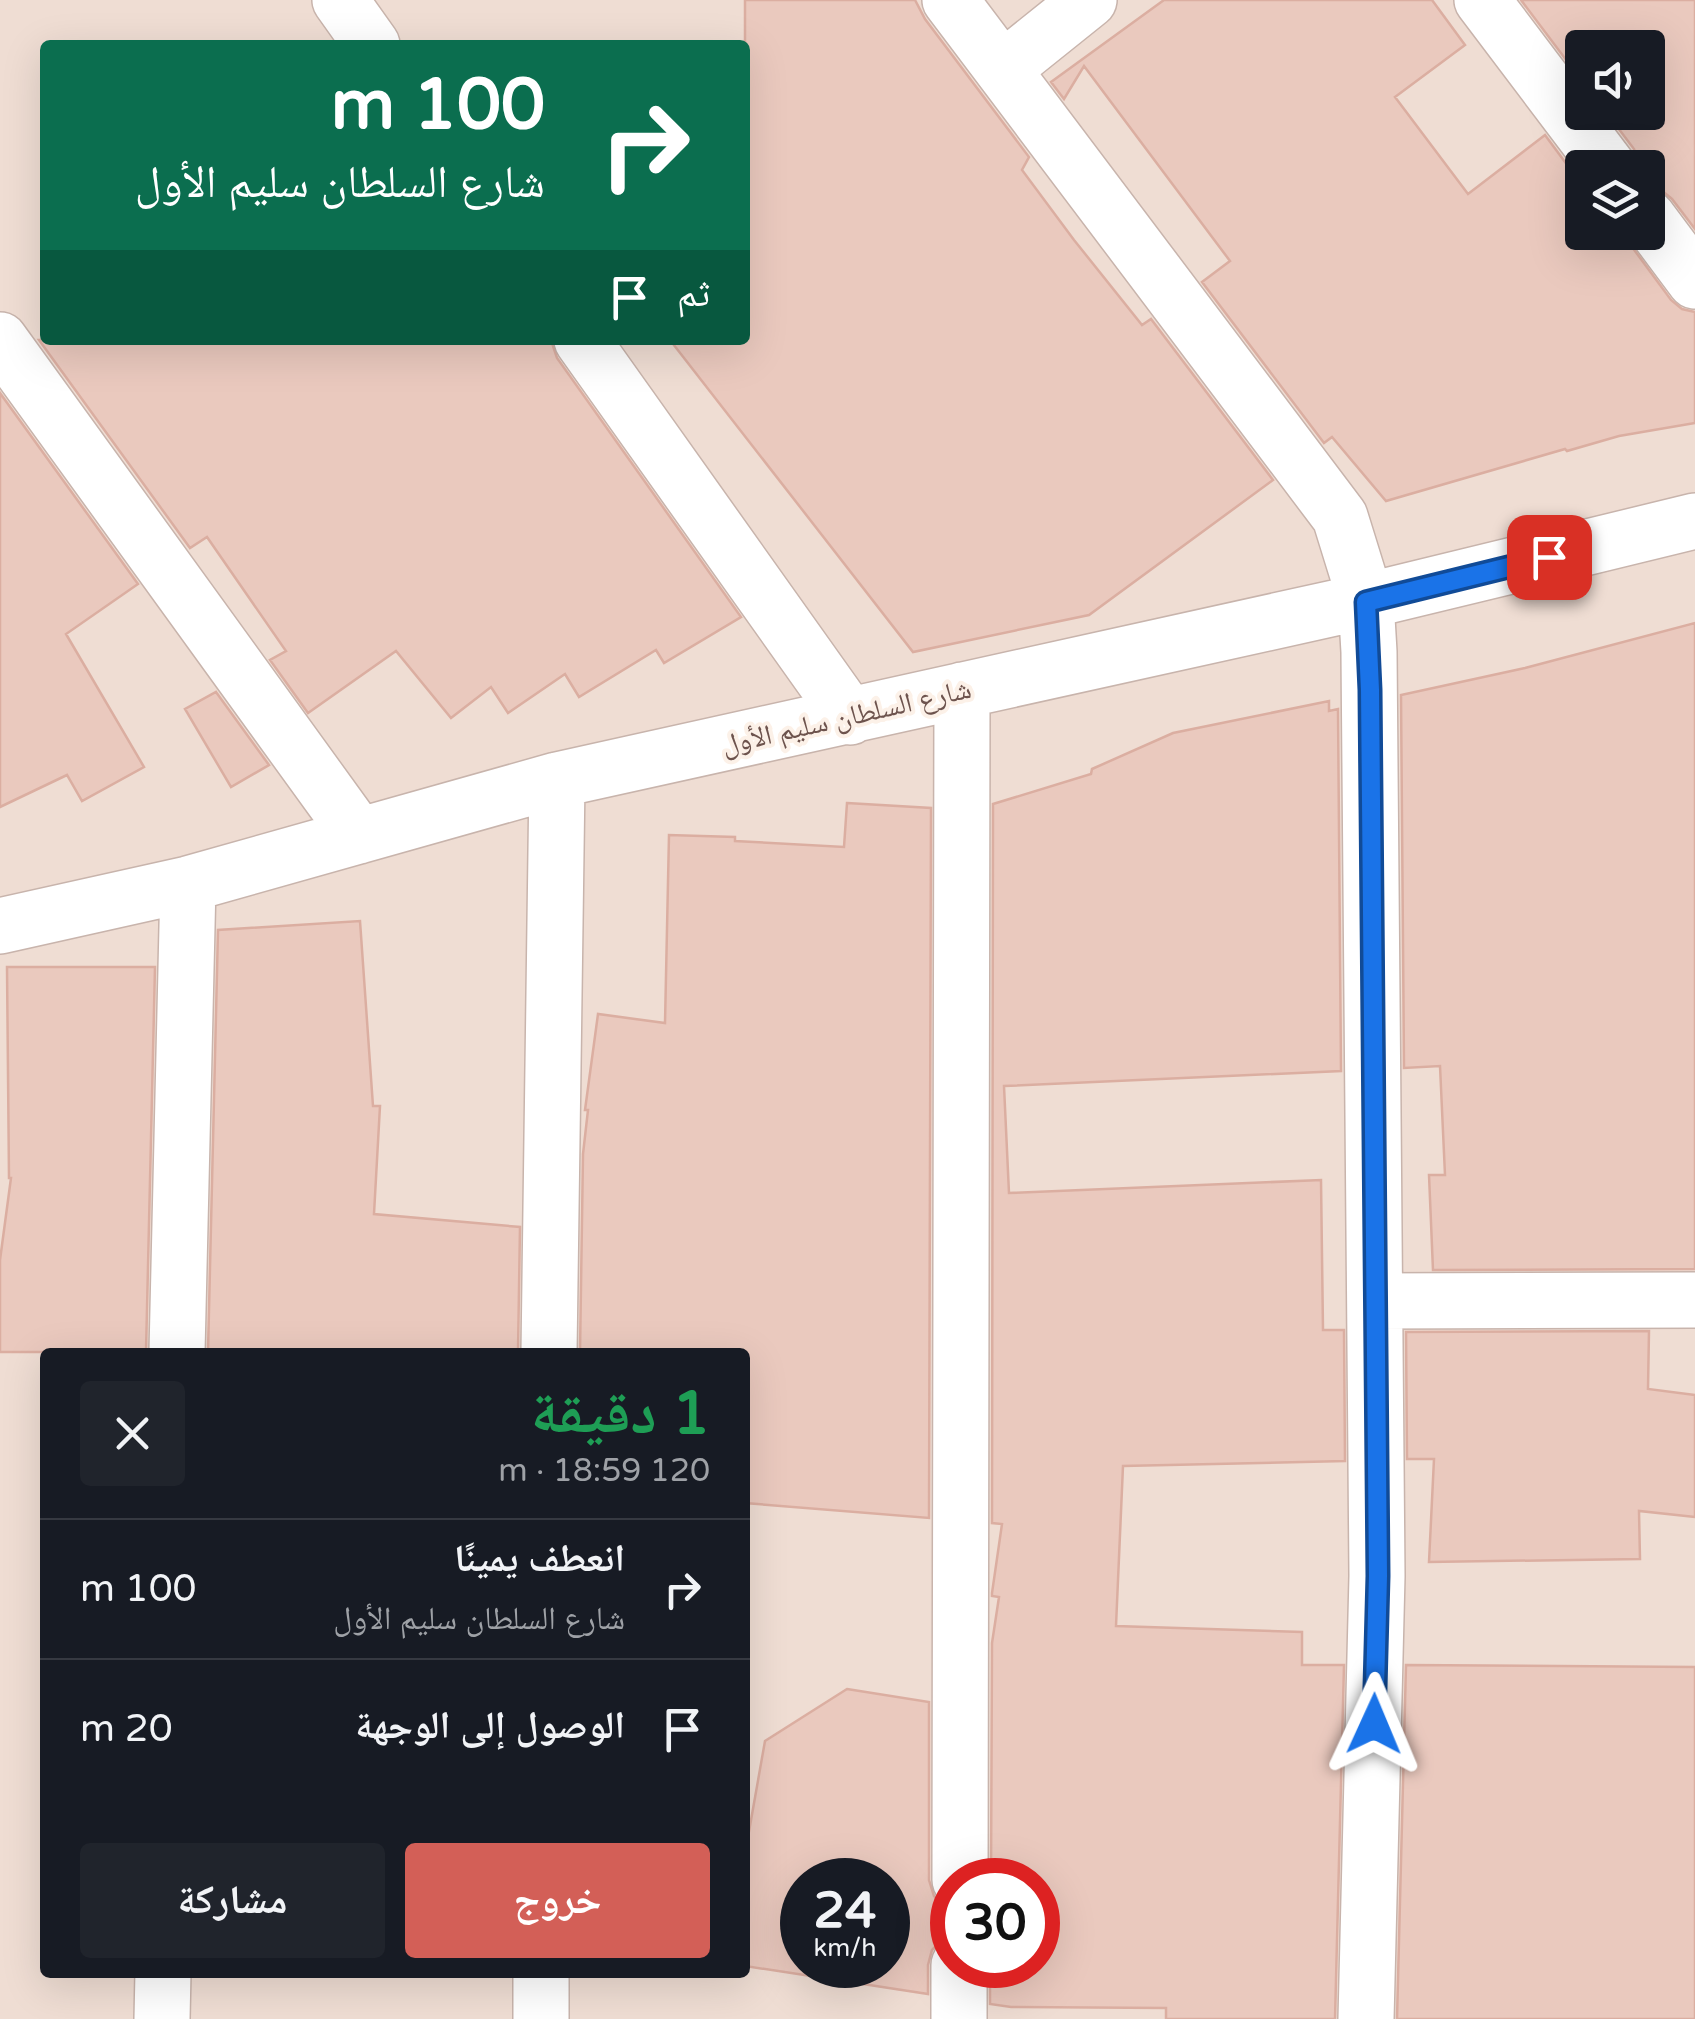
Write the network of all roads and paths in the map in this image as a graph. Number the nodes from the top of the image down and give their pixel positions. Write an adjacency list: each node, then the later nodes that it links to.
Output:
1 (340, 0): 5 (street)
2 (950, 0): 6 (street)
3 (1089, 0): 6 (street)
4 (1482, 0): 7 (street)
5 (368, 40)
6 (1004, 69): 13 (street)
7 (1595, 150)
8 (1665, 241): 9 (street)
9 (1695, 281)
10 (0, 340): 17 (street)
11 (586, 345): 15 (street)
12 (1695, 522): 13 (street, شارع السلطان سليم الأول)
13 (1366, 602): 14 (street, شارع السلطان سليم الأول); 21 (street)
14 (962, 690): 15 (street, شارع السلطان سليم الأول); 24 (street)
15 (850, 717): 16 (street, شارع السلطان سليم الأول)
16 (556, 780): 17 (street, شارع السلطان سليم الأول); 23 (street)
17 (359, 836): 18 (street, شارع السلطان سليم الأول)
18 (188, 884): 19 (street, شارع السلطان سليم الأول); 22 (street)
19 (0, 926)
20 (1695, 1300): 21 (street)
21 (1374, 1301): 31 (street)
22 (178, 1348)
23 (549, 1348)
24 (960, 1858)
25 (163, 1978): 28 (street)
26 (541, 1978): 29 (street)
27 (960, 1988): 30 (street)
28 (162, 2019)
29 (541, 2019)
30 (959, 2019)
31 (1366, 2019)

